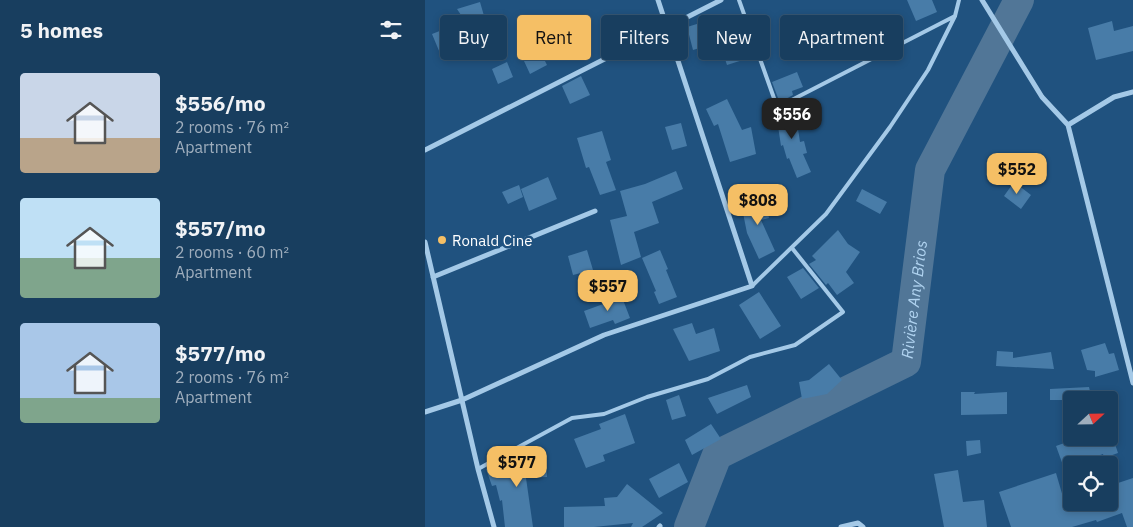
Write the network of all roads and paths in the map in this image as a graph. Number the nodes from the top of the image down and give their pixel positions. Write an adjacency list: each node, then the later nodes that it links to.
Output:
1 (658, 0): 6 (street)
2 (721, 0): 7 (street)
3 (739, 0): 8 (lane)
4 (959, 0): 8 (lane)
5 (982, 0): 12 (street)
6 (662, 15)
7 (688, 16)
8 (955, 16): 16 (lane)
9 (601, 60): 13 (street)
10 (677, 60): 18 (street)
11 (1133, 92): 12 (street)
12 (1068, 125): 19 (street)
13 (425, 150)
14 (595, 210): 17 (street)
15 (425, 242): 17 (street)
16 (792, 248): 18 (lane); 22 (lane)
17 (433, 277): 20 (street)
18 (752, 286): 20 (street)
19 (1133, 383)
20 (462, 400): 21 (street); 22 (street)
21 (425, 412)
22 (478, 470): 23 (street)
23 (493, 527)
24 (841, 527): 25 (street)
25 (863, 527)

